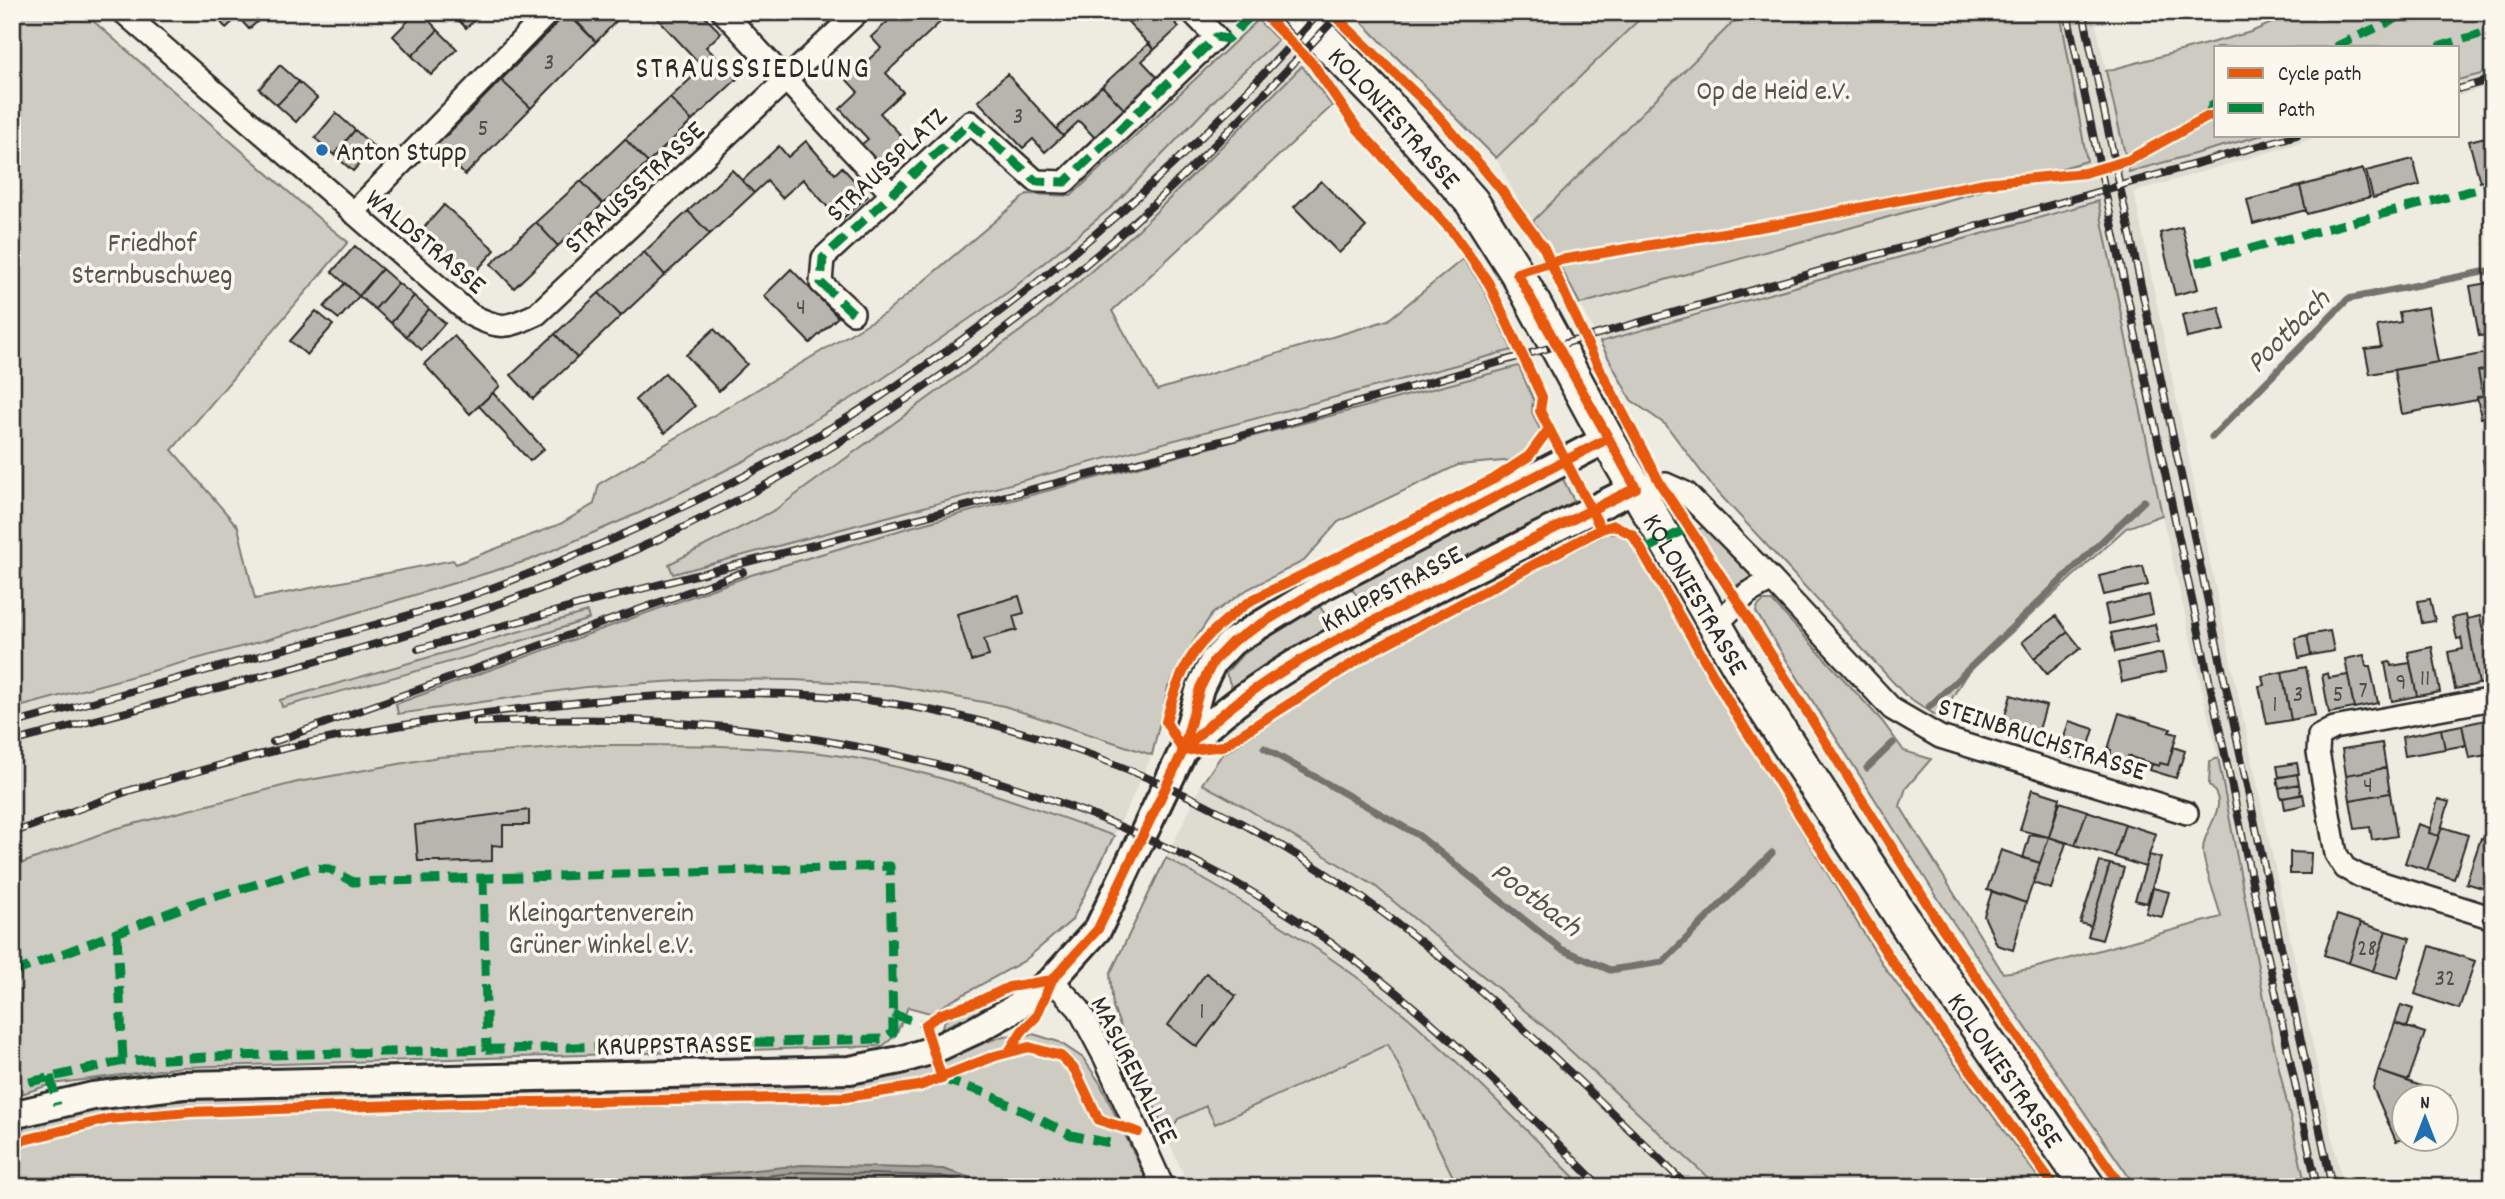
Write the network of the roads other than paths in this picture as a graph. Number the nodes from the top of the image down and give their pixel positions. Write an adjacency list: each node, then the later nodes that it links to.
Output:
1 (123, 12): 7 (street, WALDSTRASSE)
2 (549, 12): 10 (street)
3 (723, 12): 8 (street)
4 (858, 12): 8 (street, STRAUSSSTRASSE)
5 (1192, 12): 9 (street, STRAUSSPLATZ)
6 (1297, 12): 13 (main road, KOLONIESTRASSE)
7 (147, 20): 10 (street, WALDSTRASSE)
8 (787, 81): 9 (street); 12 (street, STRAUSSSTRASSE)
9 (891, 194): 11 (street, STRAUSSPLATZ)
10 (353, 213): 12 (street, WALDSTRASSE)
11 (853, 313)
12 (514, 325)
13 (1607, 439): 14 (main road, KOLONIESTRASSE); 18 (street, KRUPPSTRASSE)
14 (1636, 488): 15 (street, STEINBRUCHSTRASSE); 16 (main road, KOLONIESTRASSE); 18 (street, KRUPPSTRASSE)
15 (1772, 580): 16 (street); 19 (street, STEINBRUCHSTRASSE)
16 (1715, 626): 24 (main road, KOLONIESTRASSE)
17 (2493, 699): 20 (street)
18 (1183, 751): 21 (street, KRUPPSTRASSE)
19 (2187, 813)
20 (2493, 918)
21 (1052, 981): 22 (street, KRUPPSTRASSE); 23 (street, MASURENALLEE)
22 (12, 1115)
23 (1163, 1187)
24 (2088, 1187)

